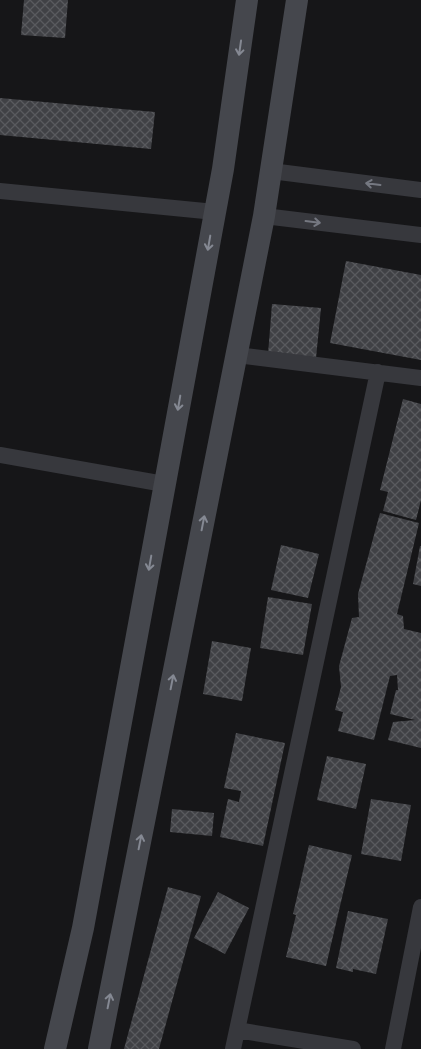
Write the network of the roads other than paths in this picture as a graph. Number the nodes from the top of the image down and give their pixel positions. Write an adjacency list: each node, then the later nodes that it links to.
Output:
1 (247, 0): 6 (street, one-way to 6)
2 (297, 0): 3 (street)
3 (271, 171): 4 (street, one-way to 3); 7 (street)
4 (421, 190)
5 (0, 191): 6 (street)
6 (214, 212): 13 (street, one-way to 13)
7 (264, 216): 8 (street, one-way to 8); 9 (street)
8 (421, 236)
9 (237, 355): 10 (street); 17 (street, one-way to 9)
10 (378, 372): 11 (street); 15 (street)
11 (421, 378)
12 (0, 454): 13 (street)
13 (164, 484): 16 (street, one-way to 16)
14 (421, 907): 20 (street)
15 (237, 1030): 18 (street); 19 (street)
16 (55, 1049)
17 (99, 1049)
18 (233, 1049)
19 (353, 1049)
20 (392, 1049)

